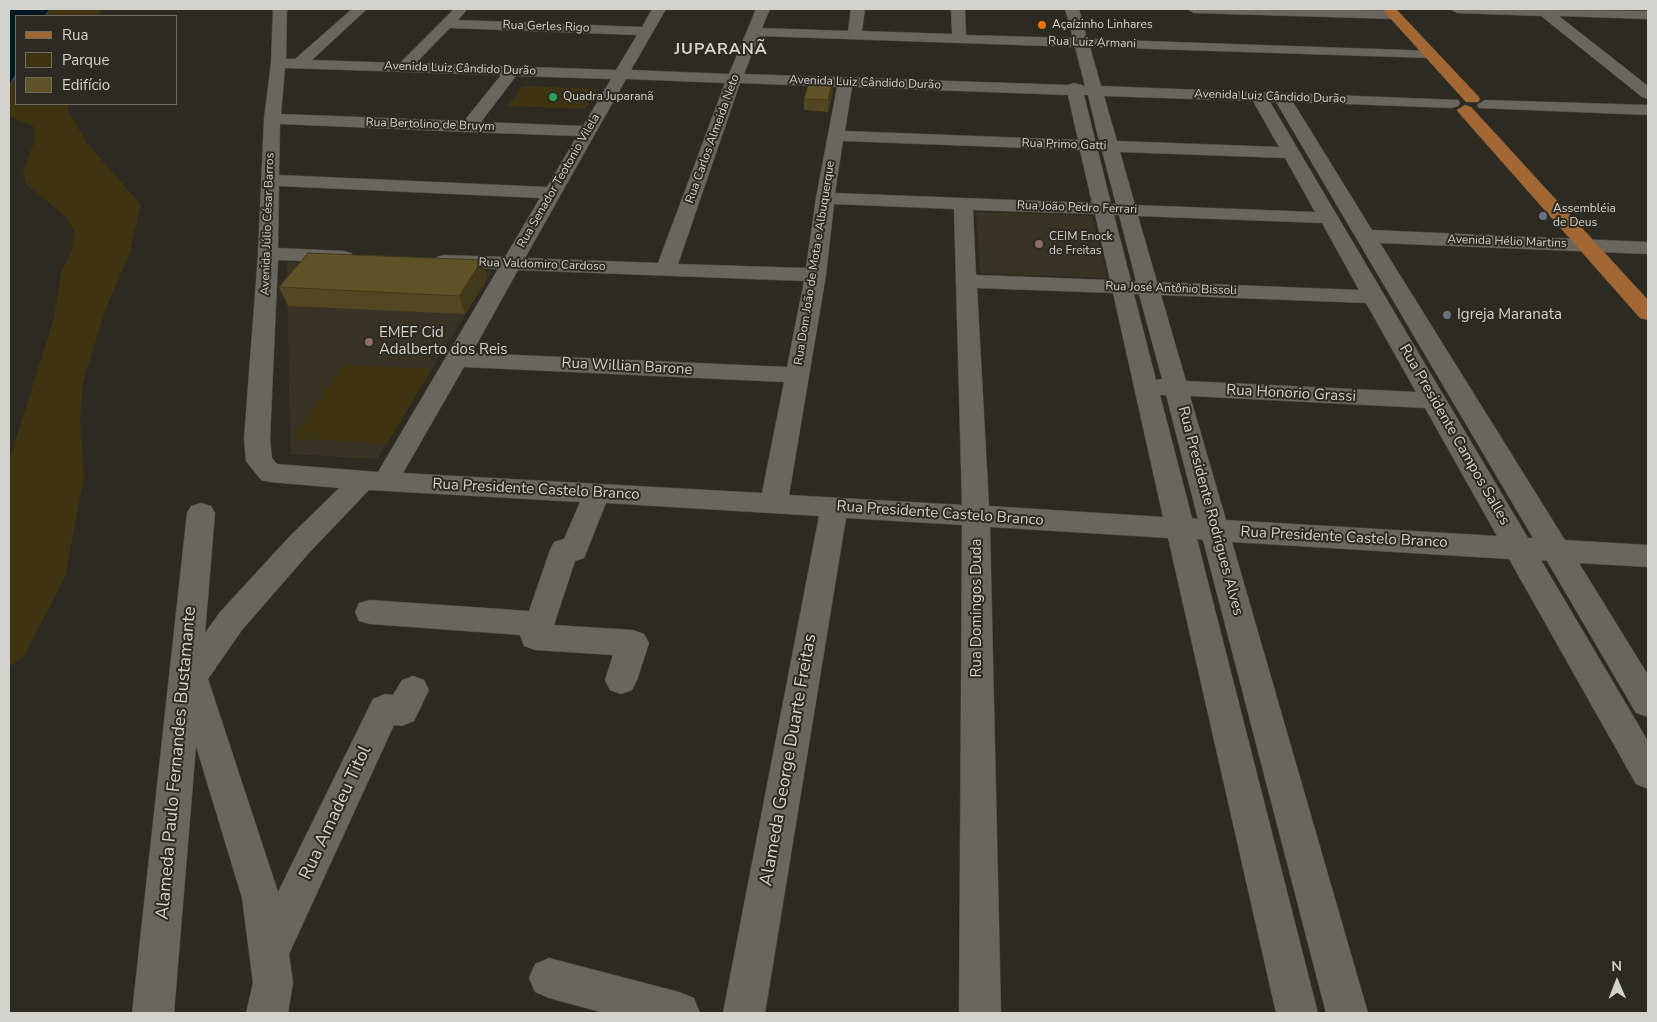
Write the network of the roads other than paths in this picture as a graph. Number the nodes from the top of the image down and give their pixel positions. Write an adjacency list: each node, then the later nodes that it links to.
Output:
1 (280, 9): 24 (street, Avenida Júlio César Barros)
2 (360, 9): 25 (street)
3 (462, 9): 16 (street)
4 (659, 9): 18 (street, Rua Senador Teotonio Vilela)
5 (763, 9): 19 (street, Rua Carlos Almeida Neto)
6 (858, 9): 20 (street)
7 (958, 9): 21 (street)
8 (1055, 9): 22 (street, Rua Presidente Rodrigues Alves)
9 (1072, 9): 22 (street, Rua Presidente Rodrigues Alves)
10 (1194, 9): 13 (street)
11 (1457, 9): 12 (street)
12 (1543, 10): 15 (street); 32 (street)
13 (1385, 12): 23 (main road)
14 (558, 15): 17 (street)
15 (1648, 15)
16 (447, 24): 17 (street, Rua Gerles Rigo); 26 (street)
17 (549, 27): 18 (street, Rua Gerles Rigo)
18 (646, 31): 28 (street, Rua Senador Teotonio Vilela)
19 (754, 32): 20 (street, Rua Luiz Armani); 29 (street, Rua Carlos Almeida Neto)
20 (854, 35): 21 (street, Rua Luiz Armani)
21 (959, 38): 22 (street, Rua Luiz Armani)
22 (1072, 42): 23 (street, Rua Luiz Armani); 31 (street, Rua Presidente Rodrigues Alves)
23 (1423, 53): 34 (main road)
24 (278, 63): 25 (street, Avenida Luiz Cândido Durão); 36 (street, Avenida Júlio César Barros)
25 (299, 63): 26 (street, Avenida Luiz Cândido Durão)
26 (404, 67): 27 (street, Avenida Luiz Cândido Durão)
27 (512, 71): 28 (street, Avenida Luiz Cândido Durão); 37 (street)
28 (620, 75): 29 (street, Avenida Luiz Cândido Durão); 38 (street, Rua Senador Teotonio Vilela)
29 (734, 79): 30 (street, Avenida Luiz Cândido Durão); 56 (street, Rua Carlos Almeida Neto)
30 (845, 83): 31 (street, Avenida Luiz Cândido Durão); 39 (street, Rua Dom João de Mota e Albuquerque)
31 (1085, 91): 33 (street, Avenida Luiz Cândido Durão); 40 (street, Rua Presidente Rodrigues Alves)
32 (1648, 94)
33 (1270, 98): 34 (street, Avenida Luiz Cândido Durão); 41 (street, Rua Presidente Campos Salles); 48 (street, Rua Presidente Campos Salles)
34 (1469, 104): 35 (street, Avenida Luiz Cândido Durão); 49 (main road); 50 (main road)
35 (1648, 110)
36 (272, 119): 37 (street, Rua Bertolino de Bruym); 42 (street, Avenida Júlio César Barros)
37 (468, 127): 38 (street, Rua Bertolino de Bruym)
38 (588, 131): 43 (street, Rua Senador Teotonio Vilela)
39 (835, 136): 40 (street, Rua Primo Gatti); 44 (street, Rua Dom João de Mota e Albuquerque)
40 (1099, 146): 41 (street, Rua Primo Gatti); 46 (street, Rua Presidente Rodrigues Alves)
41 (1293, 154): 47 (street, Rua Presidente Campos Salles)
42 (270, 180): 43 (street); 52 (street, Avenida Júlio César Barros)
43 (552, 193): 55 (street, Rua Senador Teotonio Vilela)
44 (825, 198): 45 (street, Rua João Pedro Ferrari); 57 (street, Rua Dom João de Mota e Albuquerque)
45 (963, 204): 46 (street, Rua João Pedro Ferrari); 58 (street, Rua Domingos Duda)
46 (1115, 210): 47 (street, Rua João Pedro Ferrari); 59 (street, Rua Presidente Rodrigues Alves)
47 (1330, 218): 61 (street, Rua Presidente Campos Salles)
48 (1366, 236): 49 (street, Avenida Hélio Martins); 78 (street, Rua Presidente Campos Salles)
49 (1587, 245): 50 (street, Avenida Hélio Martins); 62 (main road)
50 (1608, 246): 51 (street, Avenida Hélio Martins); 60 (main road)
51 (1648, 248)
52 (268, 254): 53 (street); 68 (street, Avenida Júlio César Barros)
53 (365, 258)
54 (424, 260): 55 (street, Rua Valdomiro Cardoso)
55 (511, 263): 56 (street, Rua Valdomiro Cardoso); 63 (street, Rua Senador Teotonio Vilela)
56 (666, 269): 57 (street, Rua Valdomiro Cardoso)
57 (816, 275): 64 (street, Rua Dom João de Mota e Albuquerque)
58 (966, 281): 59 (street, Rua José Antônio Bissoli); 74 (street, Rua Domingos Duda)
59 (1135, 288): 61 (street, Rua José Antônio Bissoli); 65 (street, Rua Presidente Rodrigues Alves); 66 (street, Rua Presidente Rodrigues Alves)
60 (1648, 290)
61 (1375, 297): 67 (street, Rua Presidente Campos Salles)
62 (1648, 313)
63 (456, 359): 64 (street, Rua Willian Barone); 69 (street, Rua Senador Teotonio Vilela)
64 (797, 375): 71 (street, Rua Dom João de Mota e Albuquerque)
65 (1146, 386): 66 (street, Rua Honorio Grassi); 75 (street, Rua Presidente Rodrigues Alves)
66 (1176, 388): 67 (street, Rua Honorio Grassi); 76 (street, Rua Presidente Rodrigues Alves)
67 (1435, 402): 77 (street, Rua Presidente Campos Salles)
68 (257, 439): 69 (street, Rua Presidente Castelo Branco)
69 (373, 482): 70 (street, Rua Presidente Castelo Branco); 82 (street, Rua Senador Teotonio Vilela)
70 (597, 493): 71 (street, Rua Presidente Castelo Branco); 81 (street)
71 (774, 503): 72 (street, Rua Presidente Castelo Branco)
72 (834, 507): 74 (street, Rua Presidente Castelo Branco); 92 (street, Alameda George Duarte Freitas)
73 (201, 513): 82 (street, Alameda Paulo Fernandes Bustamante)
74 (976, 517): 75 (street, Rua Presidente Castelo Branco); 93 (street, Rua Domingos Duda)
75 (1181, 529): 76 (street, Rua Presidente Castelo Branco); 94 (street, Rua Presidente Rodrigues Alves)
76 (1215, 531): 77 (street, Rua Presidente Castelo Branco); 95 (street, Rua Presidente Rodrigues Alves)
77 (1519, 548): 78 (street, Rua Presidente Castelo Branco); 86 (street, Rua Presidente Campos Salles)
78 (1556, 550): 79 (street, Rua Presidente Castelo Branco); 85 (street, Rua Presidente Campos Salles)
79 (1648, 556)
80 (370, 612): 81 (street)
81 (539, 624): 83 (street)
82 (188, 678): 87 (street); 89 (street, Alameda Paulo Fernandes Bustamante)
83 (621, 680)
84 (413, 690): 87 (street, Rua Amadeu Titol)
85 (1648, 703)
86 (1648, 773)
87 (269, 953): 90 (street)
88 (548, 978): 91 (street)
89 (153, 1013)
90 (267, 1013)
91 (679, 1013)
92 (744, 1013)
93 (980, 1013)
94 (1297, 1013)
95 (1347, 1013)

